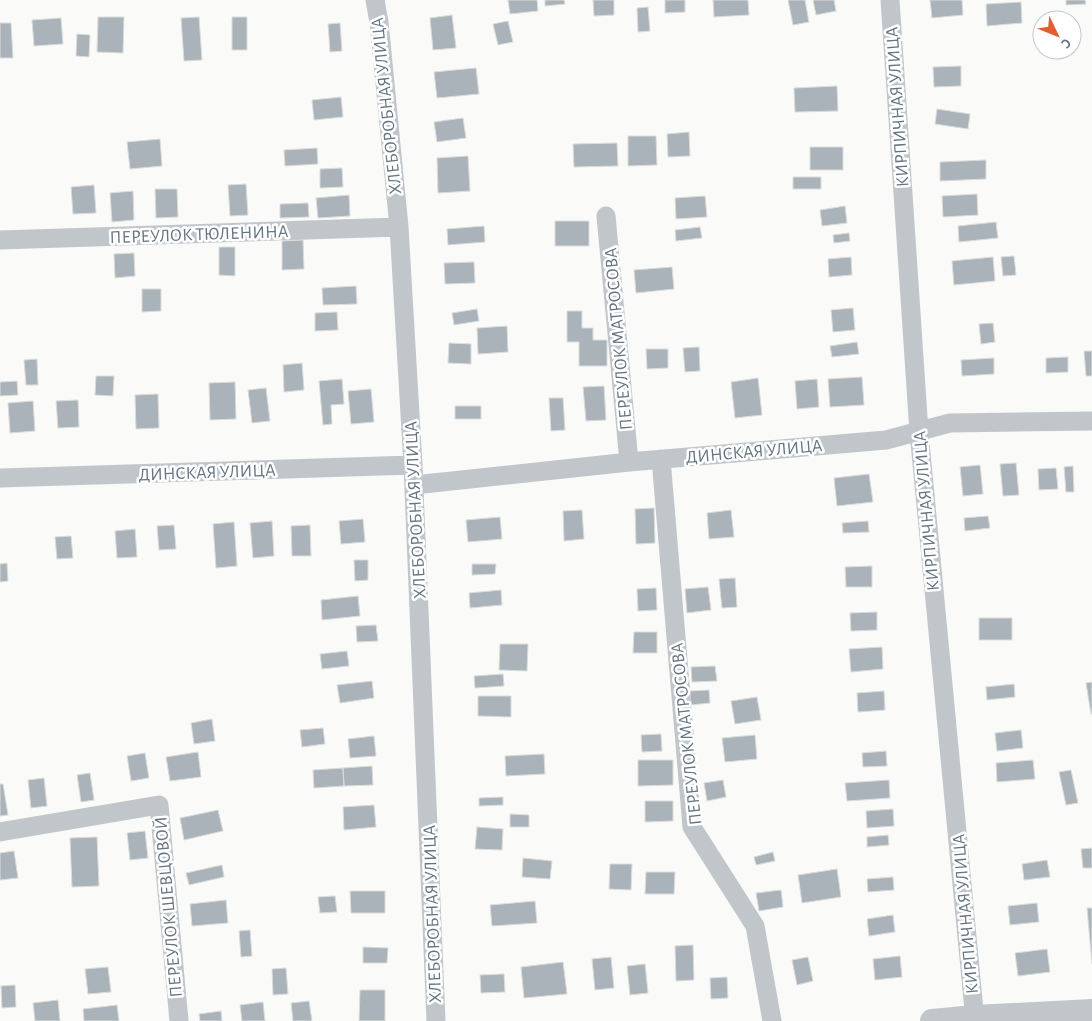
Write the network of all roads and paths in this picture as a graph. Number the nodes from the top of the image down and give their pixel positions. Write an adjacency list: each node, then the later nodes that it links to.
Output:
1 (375, 0): 4 (street, ХЛЕБОРОБНАЯ УЛИЦА)
2 (890, 0): 7 (street, КИРПИЧНАЯ УЛИЦА)
3 (606, 216): 9 (street, ПЕРЕУЛОК МАТРОСОВА)
4 (399, 227): 5 (street, ПЕРЕУЛОК ТЮЛЕНИНА); 10 (street, ХЛЕБОРОБНАЯ УЛИЦА)
5 (0, 240)
6 (1092, 422): 7 (street, ДИНСКАЯ УЛИЦА)
7 (918, 432): 8 (street, ДИНСКАЯ УЛИЦА); 15 (street, КИРПИЧНАЯ УЛИЦА)
8 (661, 459): 9 (street, ДИНСКАЯ УЛИЦА); 18 (street, ПЕРЕУЛОК МАТРОСОВА)
9 (629, 462): 12 (street, ДИНСКАЯ УЛИЦА)
10 (413, 466): 11 (street, ДИНСКАЯ УЛИЦА); 12 (street, ХЛЕБОРОБНАЯ УЛИЦА)
11 (0, 478)
12 (414, 485): 17 (street, ХЛЕБОРОБНАЯ УЛИЦА)
13 (0, 832): 16 (street, ПЕРЕУЛОК ШЕВЦОВОЙ)
14 (1092, 1011): 15 (street)
15 (975, 1019): 19 (street)
16 (179, 1021)
17 (436, 1021)
18 (772, 1021)
19 (932, 1021)

